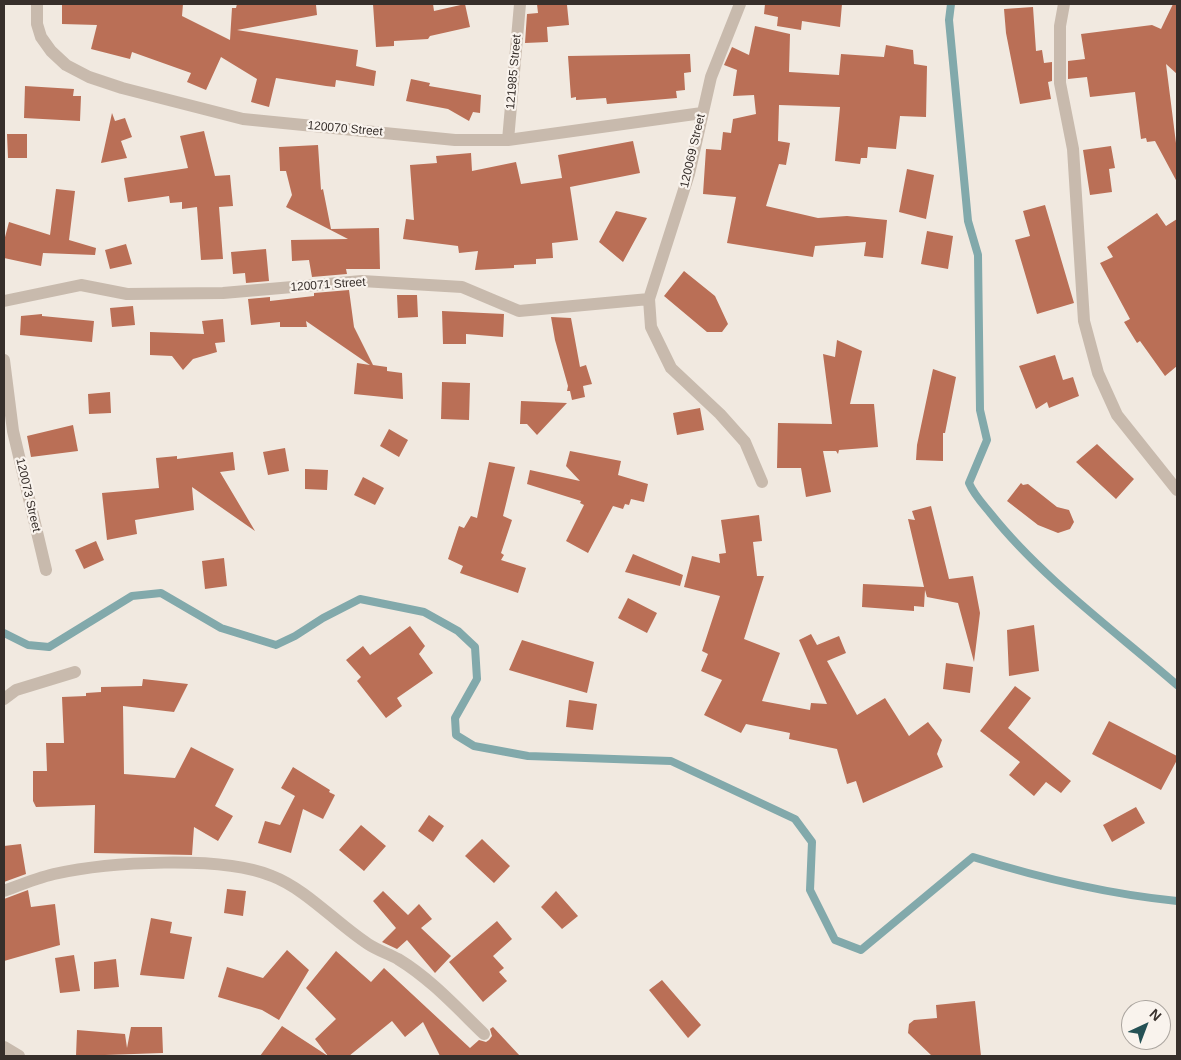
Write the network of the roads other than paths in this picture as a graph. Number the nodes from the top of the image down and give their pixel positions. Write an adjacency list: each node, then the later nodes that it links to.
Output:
1 (37, 4): 6 (street, 120070 Street)
2 (520, 4): 6 (street, 121985 Street)
3 (740, 4): 5 (street, 120069 Street)
4 (1064, 4): 11 (street)
5 (702, 113): 6 (street, 120070 Street); 7 (street, 120069 Street)
6 (508, 140)
7 (649, 299): 8 (street, 120071 Street); 10 (street)
8 (4, 301)
9 (4, 360): 12 (street, 120073 Street)
10 (762, 482)
11 (1177, 490)
12 (46, 570)
13 (75, 672): 14 (street)
14 (4, 699)
15 (4, 891): 16 (street)
16 (484, 1034)
17 (4, 1047): 18 (street)
18 (19, 1056)

